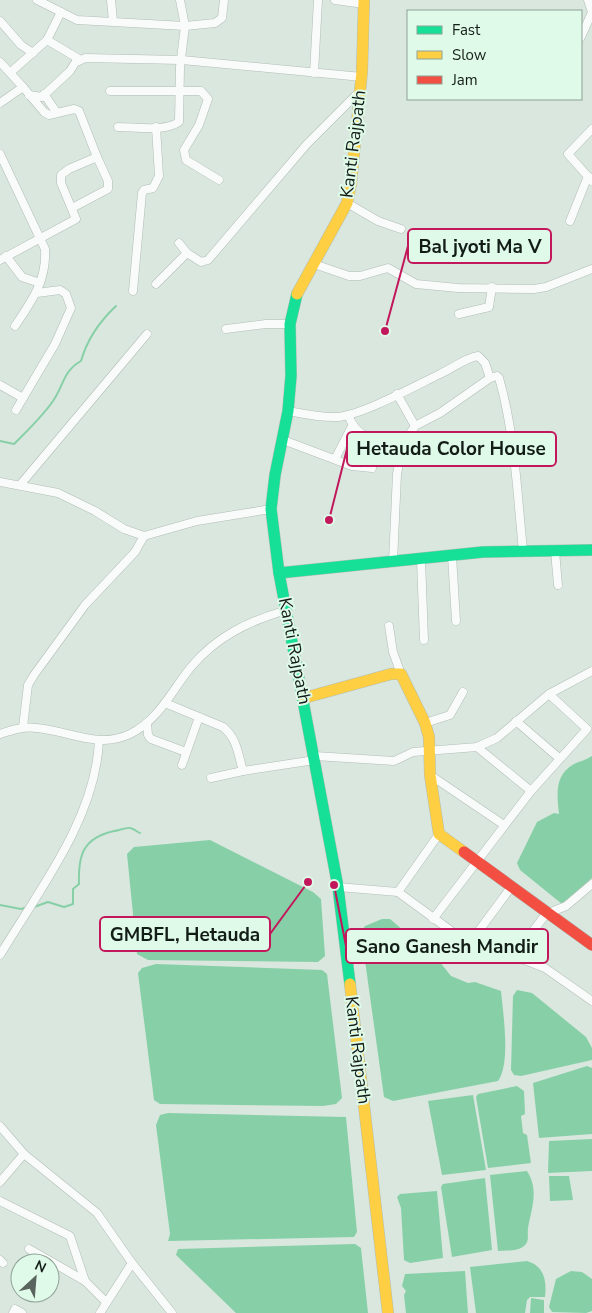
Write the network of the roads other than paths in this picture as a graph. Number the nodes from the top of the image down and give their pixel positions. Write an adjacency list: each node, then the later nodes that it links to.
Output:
1 (36, 0): 9 (street)
2 (111, 0): 11 (street)
3 (180, 0): 12 (street)
4 (224, 0): 12 (street)
5 (318, 0): 20 (street)
6 (335, 0): 8 (street)
7 (588, 0): 13 (street)
8 (364, 2): 21 (main road, Kanti Rajpath)
9 (61, 12): 11 (street); 14 (street)
10 (0, 21): 15 (street)
11 (113, 21): 12 (street)
12 (185, 26): 17 (street)
13 (582, 35)
14 (47, 40): 15 (street); 16 (street)
15 (33, 53): 19 (street)
16 (80, 59): 17 (street); 26 (street)
17 (182, 60): 20 (street); 23 (street)
18 (0, 62): 19 (street)
19 (11, 72): 22 (street)
20 (314, 73): 21 (street)
21 (362, 76): 25 (main road, Kanti Rajpath)
22 (23, 87): 27 (street); 28 (street)
23 (179, 90): 24 (street); 31 (street); 37 (street)
24 (110, 91)
25 (360, 91): 38 (main road, Kanti Rajpath); 44 (street)
26 (44, 94): 27 (street); 29 (street)
27 (29, 95): 29 (street)
28 (0, 103)
29 (57, 113): 34 (street)
30 (118, 127): 31 (street)
31 (156, 127): 51 (street)
32 (592, 129): 36 (street)
33 (0, 154): 35 (street)
34 (97, 157): 39 (street); 39 (street)
35 (4, 172): 42 (street)
36 (590, 178): 40 (street)
37 (219, 180)
38 (347, 203): 41 (street); 46 (main road, Kanti Rajpath)
39 (72, 208): 42 (street)
40 (570, 221)
41 (400, 229)
42 (38, 237): 45 (street); 48 (street)
43 (179, 242): 44 (street)
44 (187, 253): 49 (street)
45 (3, 258): 48 (street)
46 (314, 264): 50 (street); 54 (main road, Kanti Rajpath)
47 (592, 269): 50 (street)
48 (40, 283): 52 (street)
49 (156, 284)
50 (492, 287): 53 (street)
51 (133, 291)
52 (37, 293): 55 (street); 61 (street)
53 (459, 314)
54 (290, 324): 56 (street); 63 (main road, Kanti Rajpath)
55 (15, 326)
56 (226, 329)
57 (147, 334): 72 (street)
58 (490, 378): 60 (street); 66 (street); 75 (street)
59 (0, 385): 61 (street)
60 (398, 394): 64 (street); 66 (street)
61 (23, 398): 62 (street)
62 (16, 410)
63 (288, 411): 64 (street); 67 (main road, Kanti Rajpath)
64 (348, 415): 65 (street)
65 (352, 426): 68 (street); 69 (street)
66 (415, 426): 68 (street)
67 (283, 440): 69 (street); 73 (main road, Kanti Rajpath)
68 (403, 444): 80 (street)
69 (334, 459): 70 (street)
70 (372, 468)
71 (0, 482): 72 (street)
72 (20, 485): 74 (street)
73 (271, 509): 74 (street); 81 (main road, Kanti Rajpath)
74 (144, 536): 98 (street)
75 (523, 550): 77 (main road); 78 (main road)
76 (592, 550): 77 (main road)
77 (555, 551): 82 (street)
78 (452, 556): 79 (main road); 84 (street)
79 (421, 560): 80 (main road); 86 (street)
80 (392, 562): 81 (main road)
81 (279, 573): 83 (main road, Kanti Rajpath)
82 (558, 585)
83 (287, 610): 91 (main road, Kanti Rajpath); 92 (street)
84 (456, 621)
85 (388, 626): 88 (street)
86 (424, 640)
87 (592, 672): 90 (street)
88 (401, 674): 91 (main road); 96 (main road)
89 (463, 692): 96 (street)
90 (549, 694): 94 (street); 105 (street)
91 (304, 698): 104 (main road, Kanti Rajpath)
92 (165, 704): 93 (street); 95 (street)
93 (199, 717): 103 (street); 107 (street)
94 (516, 721): 101 (street); 105 (street)
95 (147, 723): 100 (street); 103 (street)
96 (425, 723): 102 (main road)
97 (0, 725): 99 (street)
98 (23, 727): 99 (street); 100 (street)
99 (3, 733)
100 (99, 740): 122 (street)
101 (477, 747): 102 (street); 110 (street)
102 (430, 749): 104 (street); 108 (main road)
103 (186, 752): 106 (street)
104 (315, 758): 107 (street); 116 (main road, Kanti Rajpath)
105 (559, 758): 110 (street)
106 (182, 765)
107 (243, 771): 109 (street)
108 (430, 775): 111 (street); 112 (main road)
109 (211, 778)
110 (531, 792): 111 (street)
111 (504, 825): 113 (street)
112 (439, 834): 113 (main road); 117 (street)
113 (476, 860): 115 (main road); 119 (street)
114 (592, 884): 118 (street)
115 (512, 886): 118 (main road); 120 (street)
116 (338, 887): 117 (street); 137 (main road, Kanti Rajpath)
117 (398, 892): 119 (street)
118 (546, 914): 121 (main road); 123 (street)
119 (433, 919): 120 (street)
120 (469, 944): 123 (street)
121 (592, 945)
122 (0, 955)
123 (514, 956): 124 (street)
124 (592, 1001)
125 (0, 1126): 126 (street)
126 (24, 1154): 127 (street); 130 (street)
127 (0, 1182)
128 (0, 1202): 131 (street)
129 (28, 1249): 131 (street)
130 (132, 1263): 132 (street); 136 (street)
131 (85, 1282): 132 (street)
132 (106, 1302): 135 (street)
133 (13, 1313): 134 (street)
134 (22, 1313)
135 (100, 1313)
136 (172, 1313)
137 (388, 1313)

